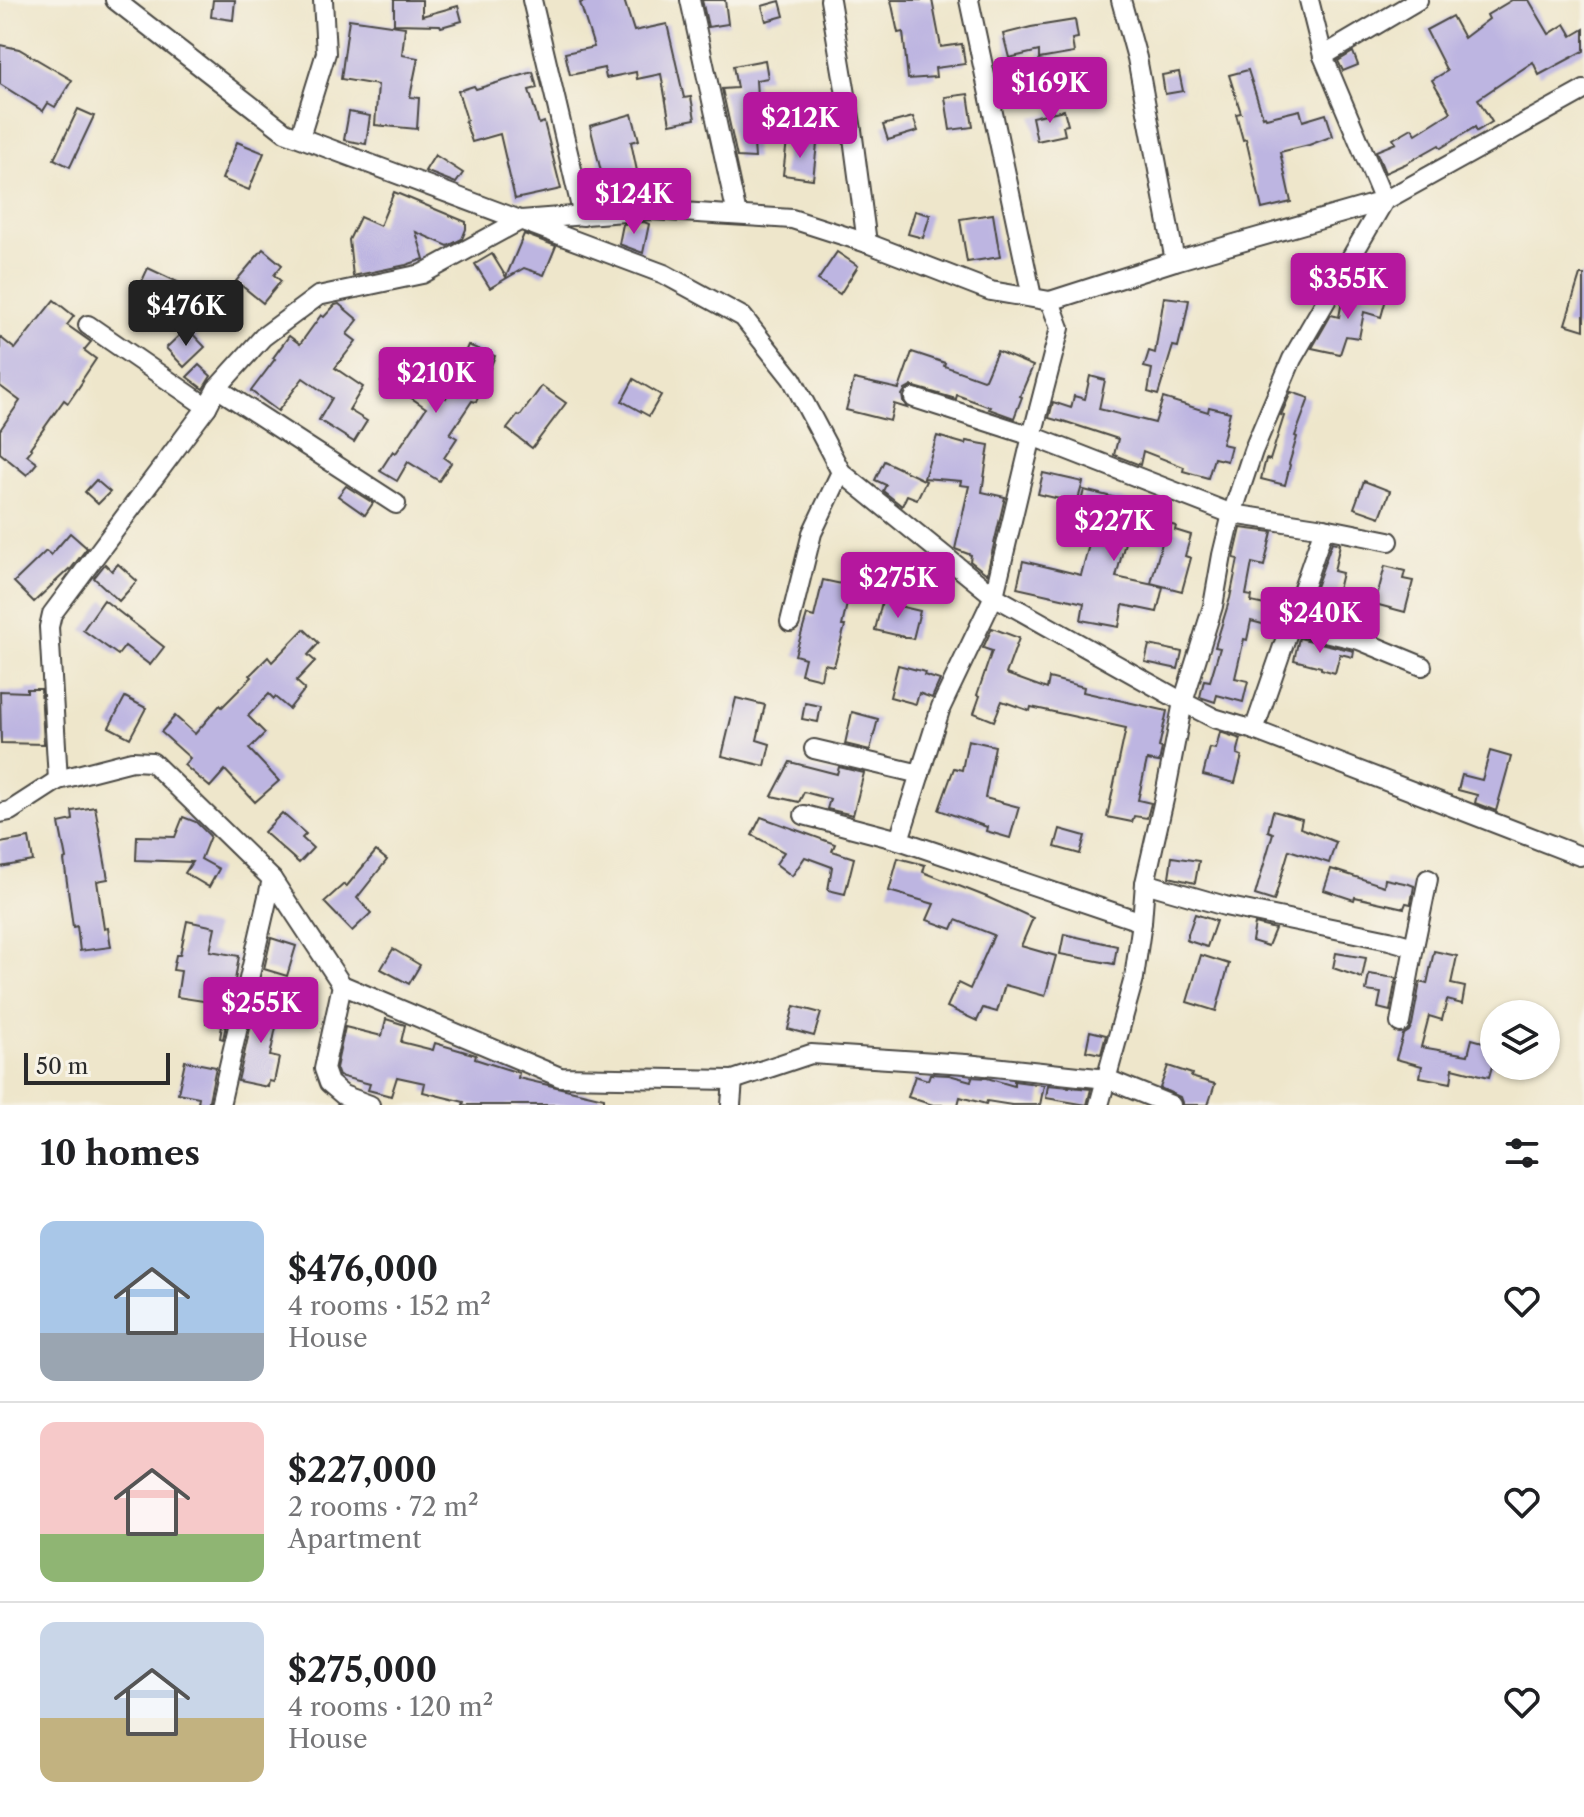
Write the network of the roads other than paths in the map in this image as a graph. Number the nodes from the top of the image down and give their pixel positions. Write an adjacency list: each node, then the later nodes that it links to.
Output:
1 (115, 0): 12 (street)
2 (323, 0): 12 (street)
3 (532, 0): 15 (street)
4 (690, 0): 14 (street)
5 (830, 0): 17 (street)
6 (969, 0): 19 (street)
7 (1121, 0): 18 (street)
8 (1309, 0): 10 (street)
9 (1418, 0): 10 (street)
10 (1323, 56): 13 (street)
11 (1584, 90): 13 (street)
12 (300, 137): 16 (street)
13 (1384, 201): 18 (street); 27 (street)
14 (737, 215): 15 (street); 17 (street)
15 (583, 216): 16 (street)
16 (521, 220): 21 (street); 25 (street)
17 (867, 243): 19 (street)
18 (1175, 261): 19 (street)
19 (1041, 299): 24 (street)
20 (88, 325): 23 (street)
21 (217, 388): 23 (street); 26 (street)
22 (914, 398): 24 (street)
23 (207, 407): 38 (street)
24 (1032, 436): 27 (street); 30 (street)
25 (841, 472): 30 (street); 31 (street)
26 (396, 504)
27 (1232, 514): 28 (street); 34 (street)
28 (1324, 528): 29 (street); 32 (street)
29 (1389, 541)
30 (994, 596): 34 (street); 37 (street)
31 (790, 622)
32 (1290, 624): 33 (street); 35 (street)
33 (1422, 666)
34 (1183, 702): 35 (street); 45 (street)
35 (1254, 730): 42 (street)
36 (814, 749): 37 (street)
37 (920, 774): 41 (street)
38 (58, 780): 39 (street); 43 (street)
39 (0, 813)
40 (804, 815): 41 (street)
41 (899, 840): 46 (street)
42 (1580, 856)
43 (272, 879): 48 (street); 52 (street)
44 (1428, 879): 47 (street)
45 (1145, 883): 46 (street); 47 (street)
46 (1142, 922): 50 (street)
47 (1414, 947): 49 (street)
48 (342, 985): 51 (street); 53 (street)
49 (1400, 1023)
50 (1107, 1079): 51 (street); 55 (street); 56 (street)
51 (733, 1080): 54 (street)
52 (220, 1105)
53 (370, 1105)
54 (731, 1105)
55 (1099, 1105)
56 (1171, 1105)

